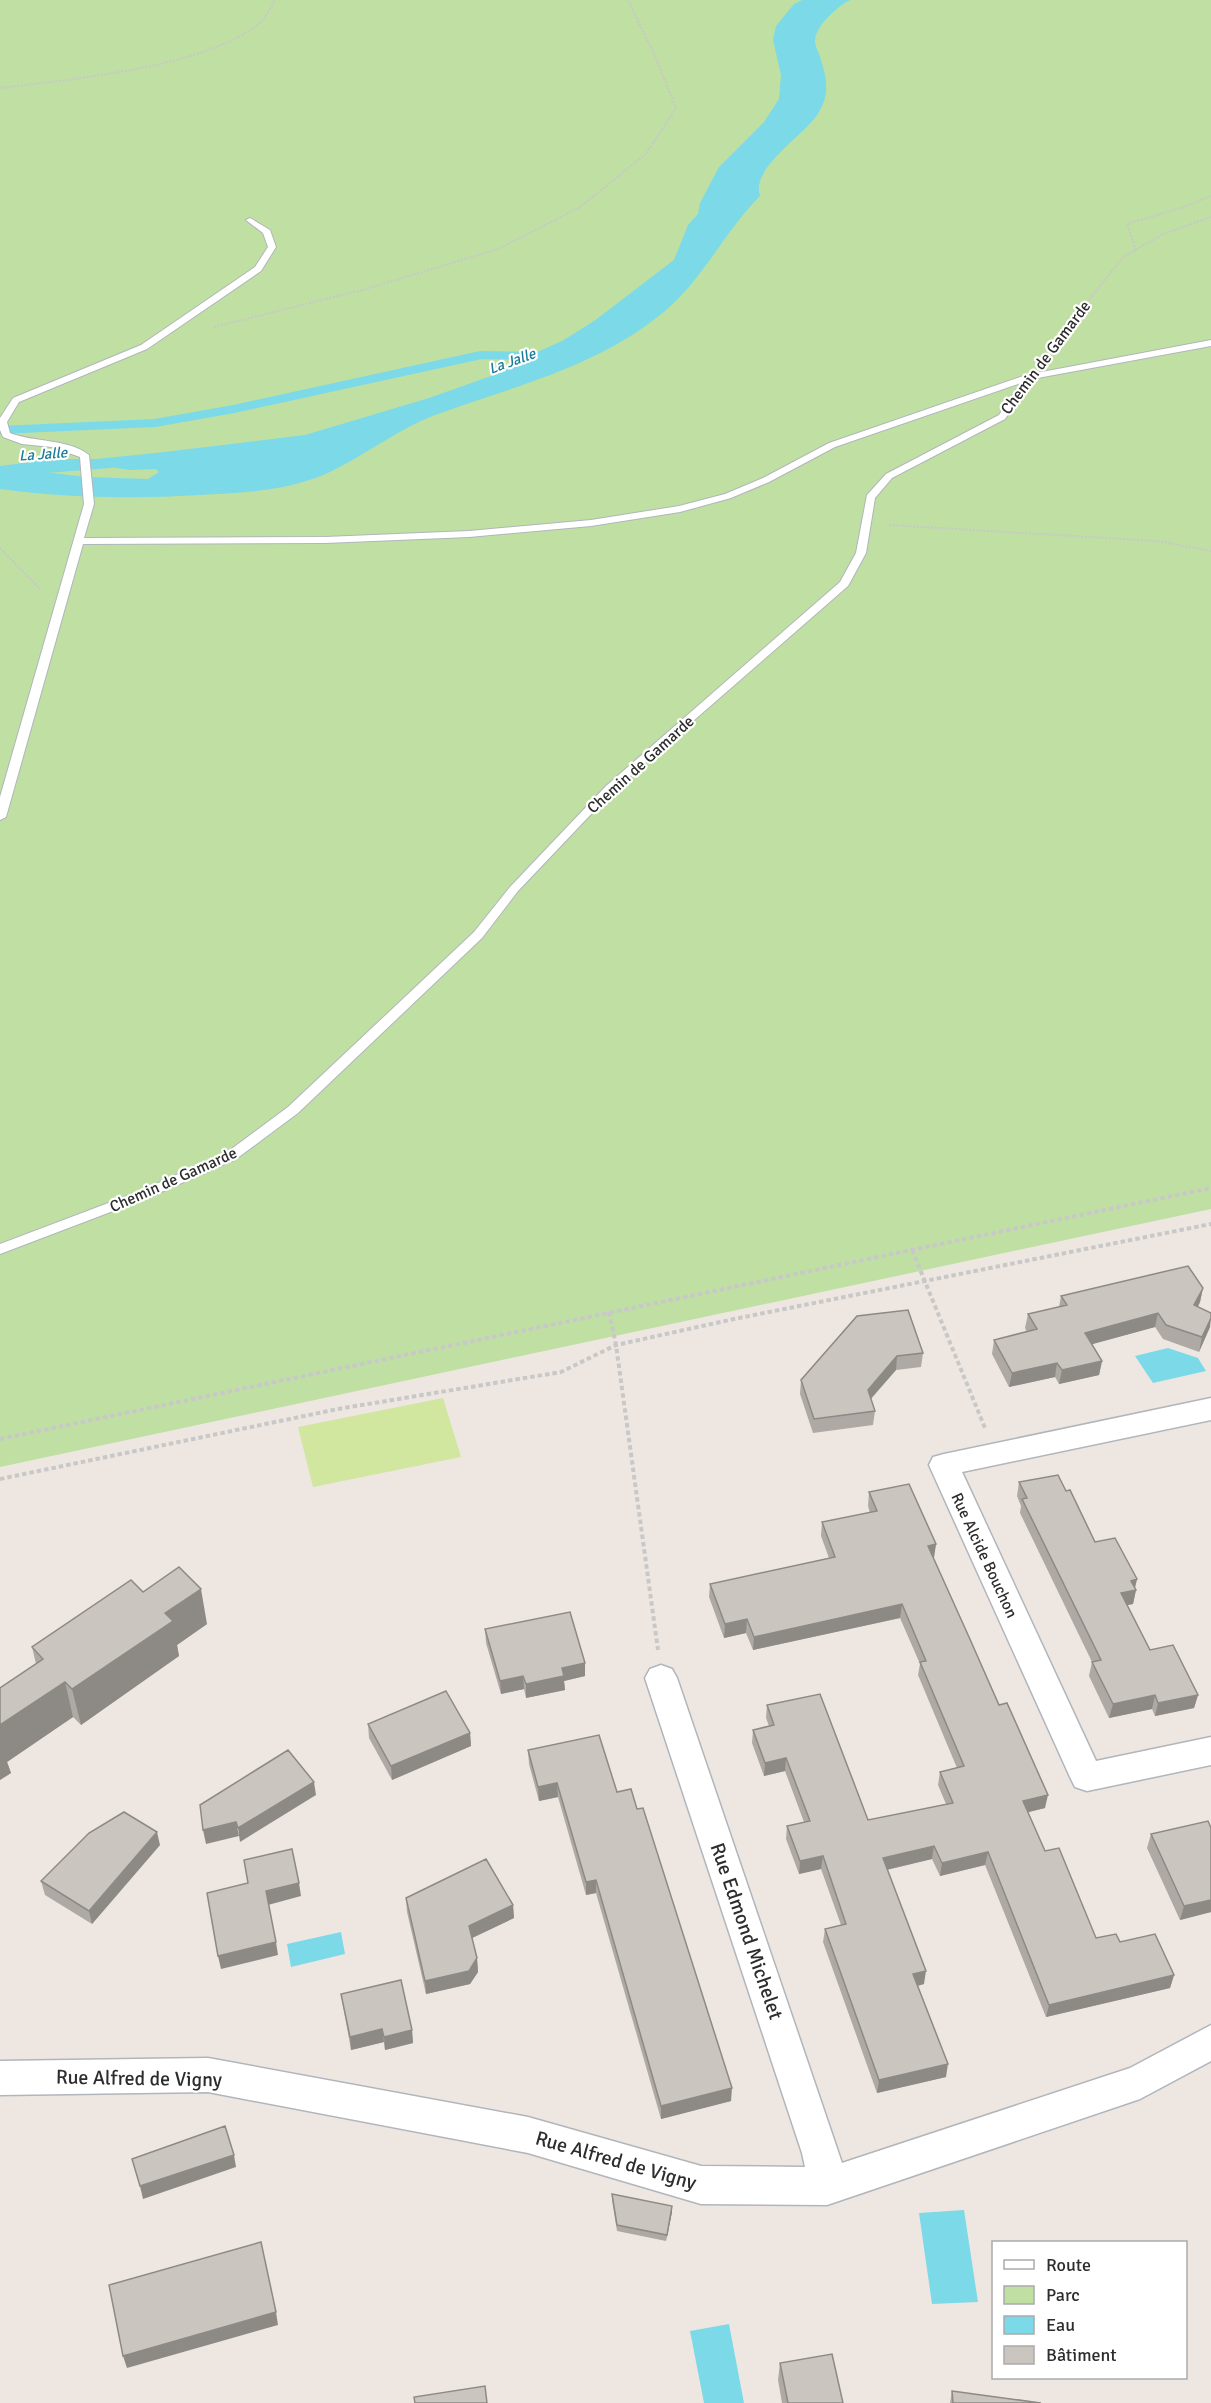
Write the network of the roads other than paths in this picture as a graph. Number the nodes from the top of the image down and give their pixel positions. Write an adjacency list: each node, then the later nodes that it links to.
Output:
1 (250, 220): 4 (lane)
2 (1211, 343): 3 (lane)
3 (1029, 377): 6 (lane); 8 (lane, Chemin de Gamarde)
4 (16, 400): 5 (lane); 6 (lane)
5 (0, 403)
6 (80, 541): 7 (lane)
7 (0, 817)
8 (0, 1249)
9 (1211, 1409): 11 (street, Rue Alcide Bouchon)
10 (662, 1678): 14 (street, Rue Edmond Michelet)
11 (1211, 1751)
12 (1211, 2042): 14 (street, Rue Alfred de Vigny)
13 (0, 2078): 14 (street, Rue Alfred de Vigny)
14 (827, 2186)

